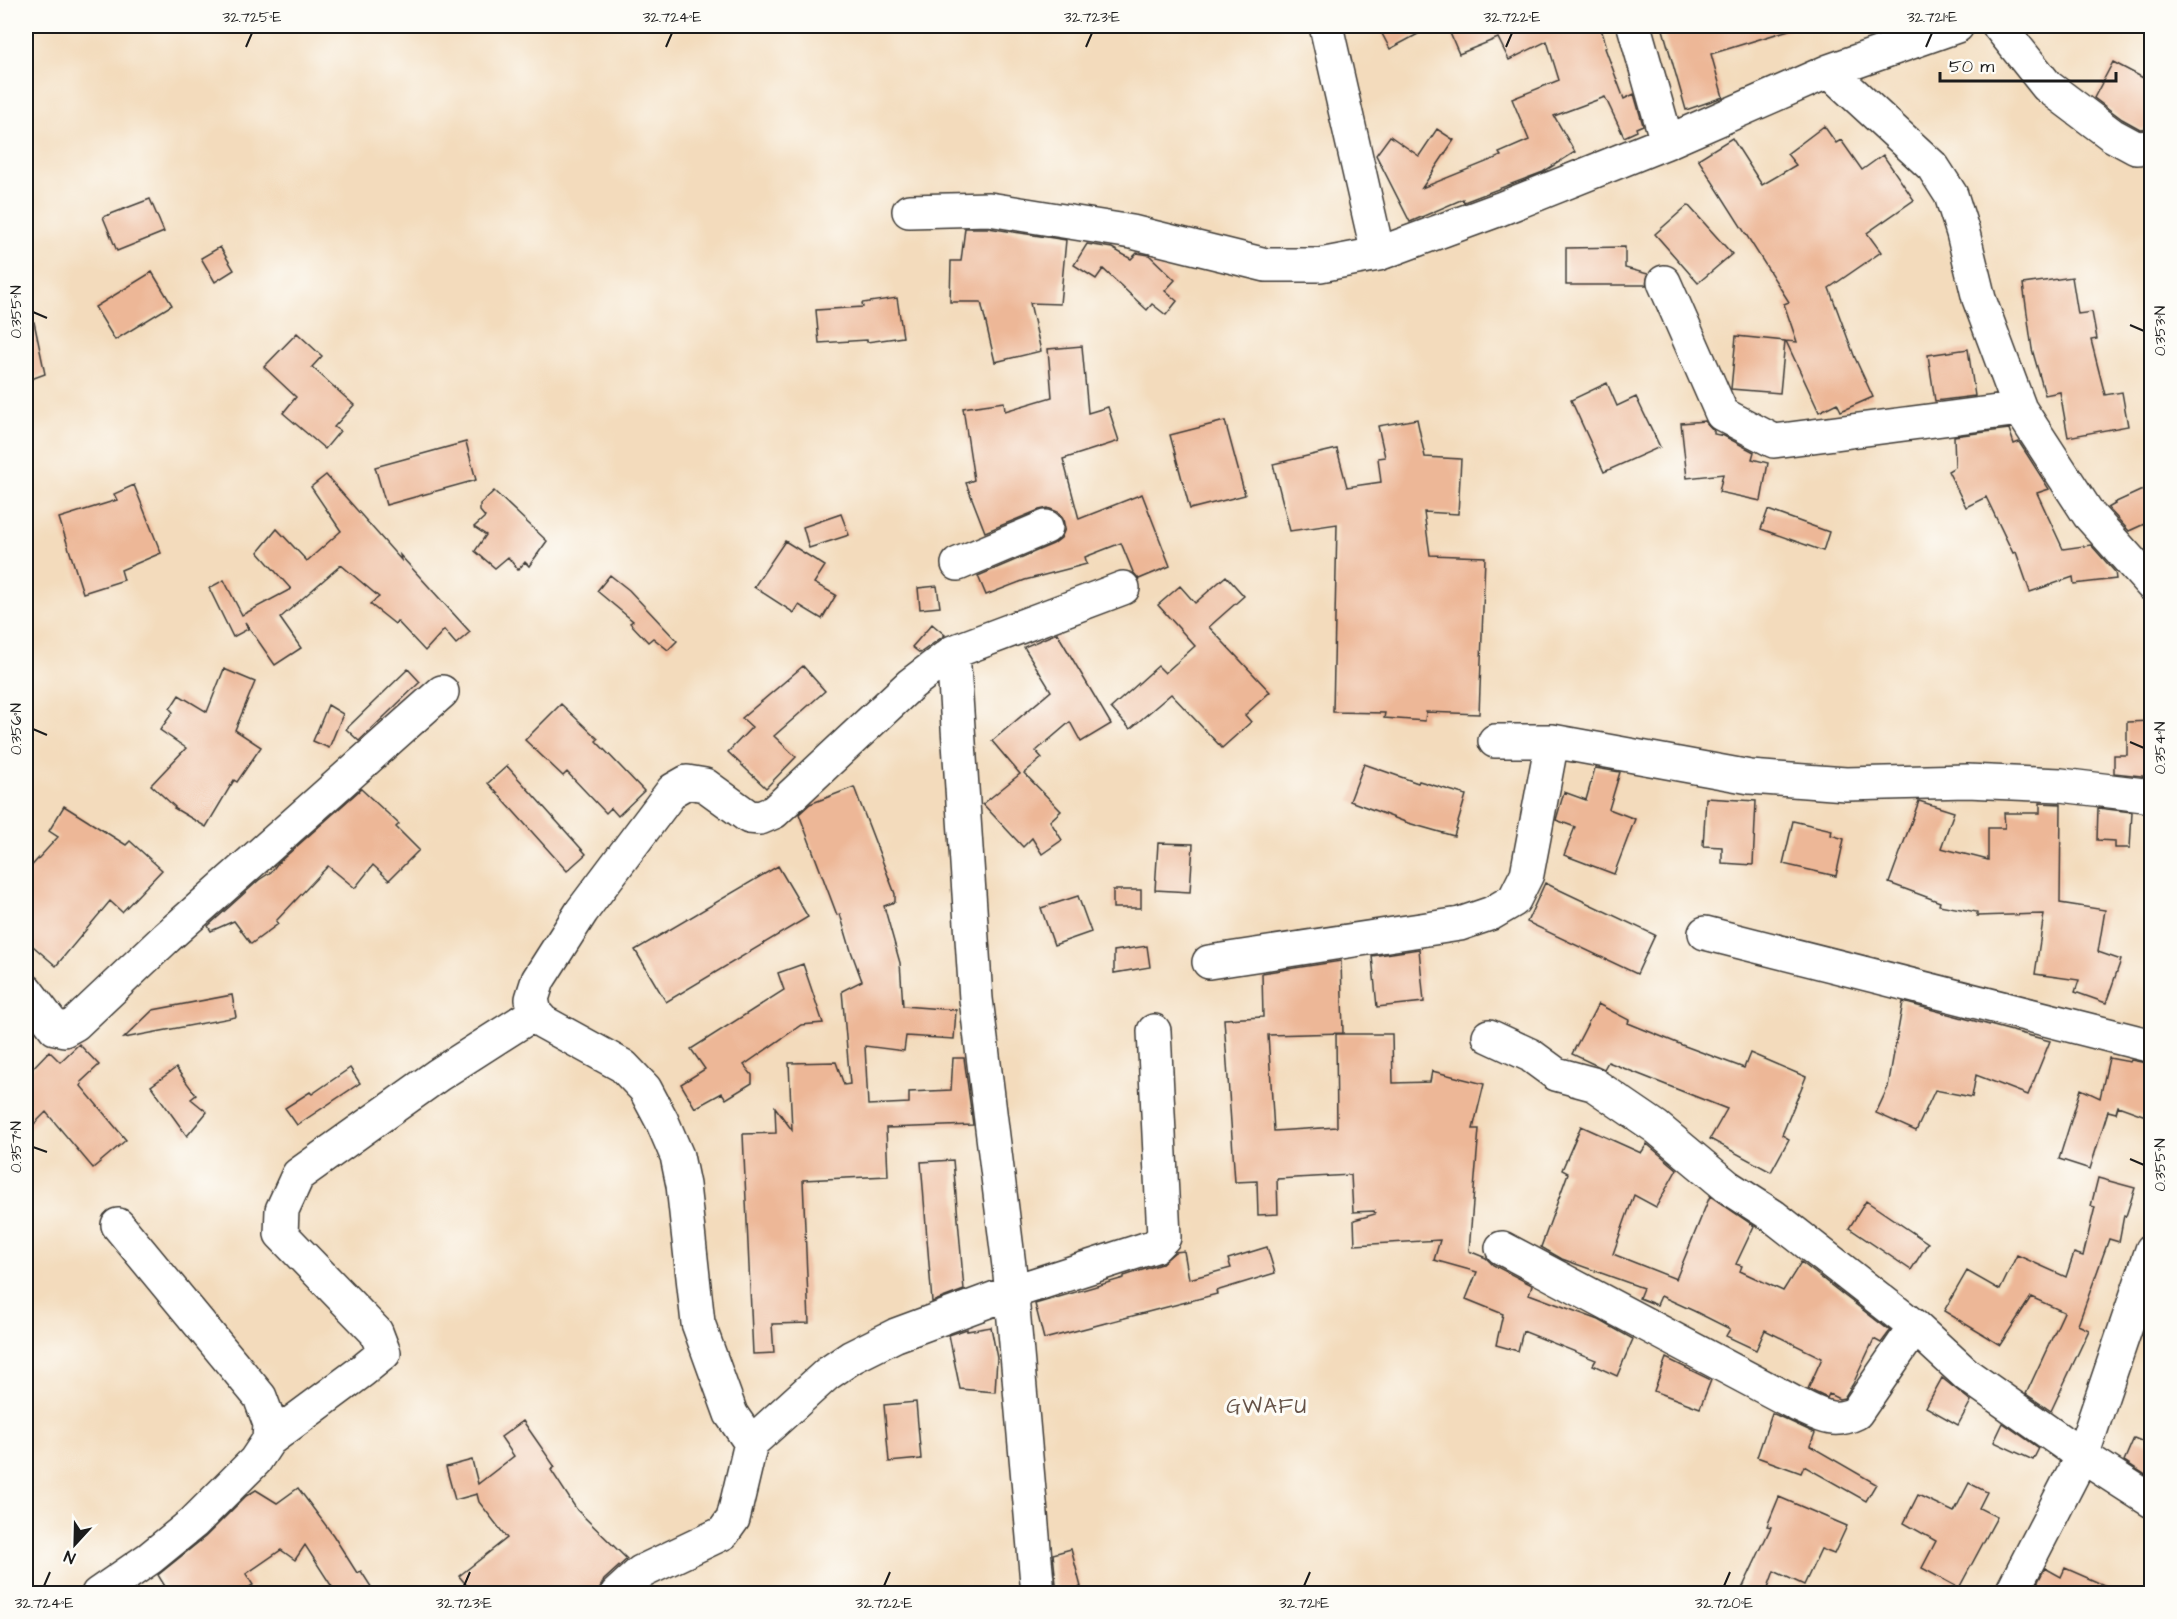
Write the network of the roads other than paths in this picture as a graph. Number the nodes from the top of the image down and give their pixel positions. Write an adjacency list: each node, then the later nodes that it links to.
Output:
1 (1326, 26): 9 (street)
2 (1634, 26): 6 (street)
3 (1957, 26): 5 (street)
4 (1999, 26): 7 (street)
5 (1829, 71): 6 (street); 11 (street)
6 (1667, 142): 9 (street)
7 (2151, 147)
8 (909, 210): 9 (street)
9 (1378, 254)
10 (1664, 282): 11 (street)
11 (2020, 408): 14 (street)
12 (1046, 527): 13 (street)
13 (958, 564)
14 (2151, 585)
15 (1123, 588): 16 (street)
16 (953, 652): 24 (street); 31 (street)
17 (442, 692): 23 (street)
18 (1495, 741): 19 (street)
19 (1552, 741): 20 (street); 22 (street)
20 (2151, 796)
21 (1706, 933): 27 (street)
22 (1209, 962)
23 (26, 990)
24 (535, 1013): 33 (street); 34 (street)
25 (1154, 1031): 31 (street)
26 (1489, 1036): 32 (street)
27 (2151, 1046)
28 (118, 1225): 33 (street)
29 (1502, 1248): 32 (street)
30 (2151, 1250): 35 (street)
31 (1012, 1292): 34 (street); 39 (street)
32 (1915, 1327): 35 (street)
33 (269, 1440): 37 (street)
34 (752, 1443): 38 (street)
35 (2082, 1456): 36 (street); 40 (street)
36 (2151, 1501)
37 (98, 1593)
38 (617, 1593)
39 (1038, 1593)
40 (2011, 1593)

